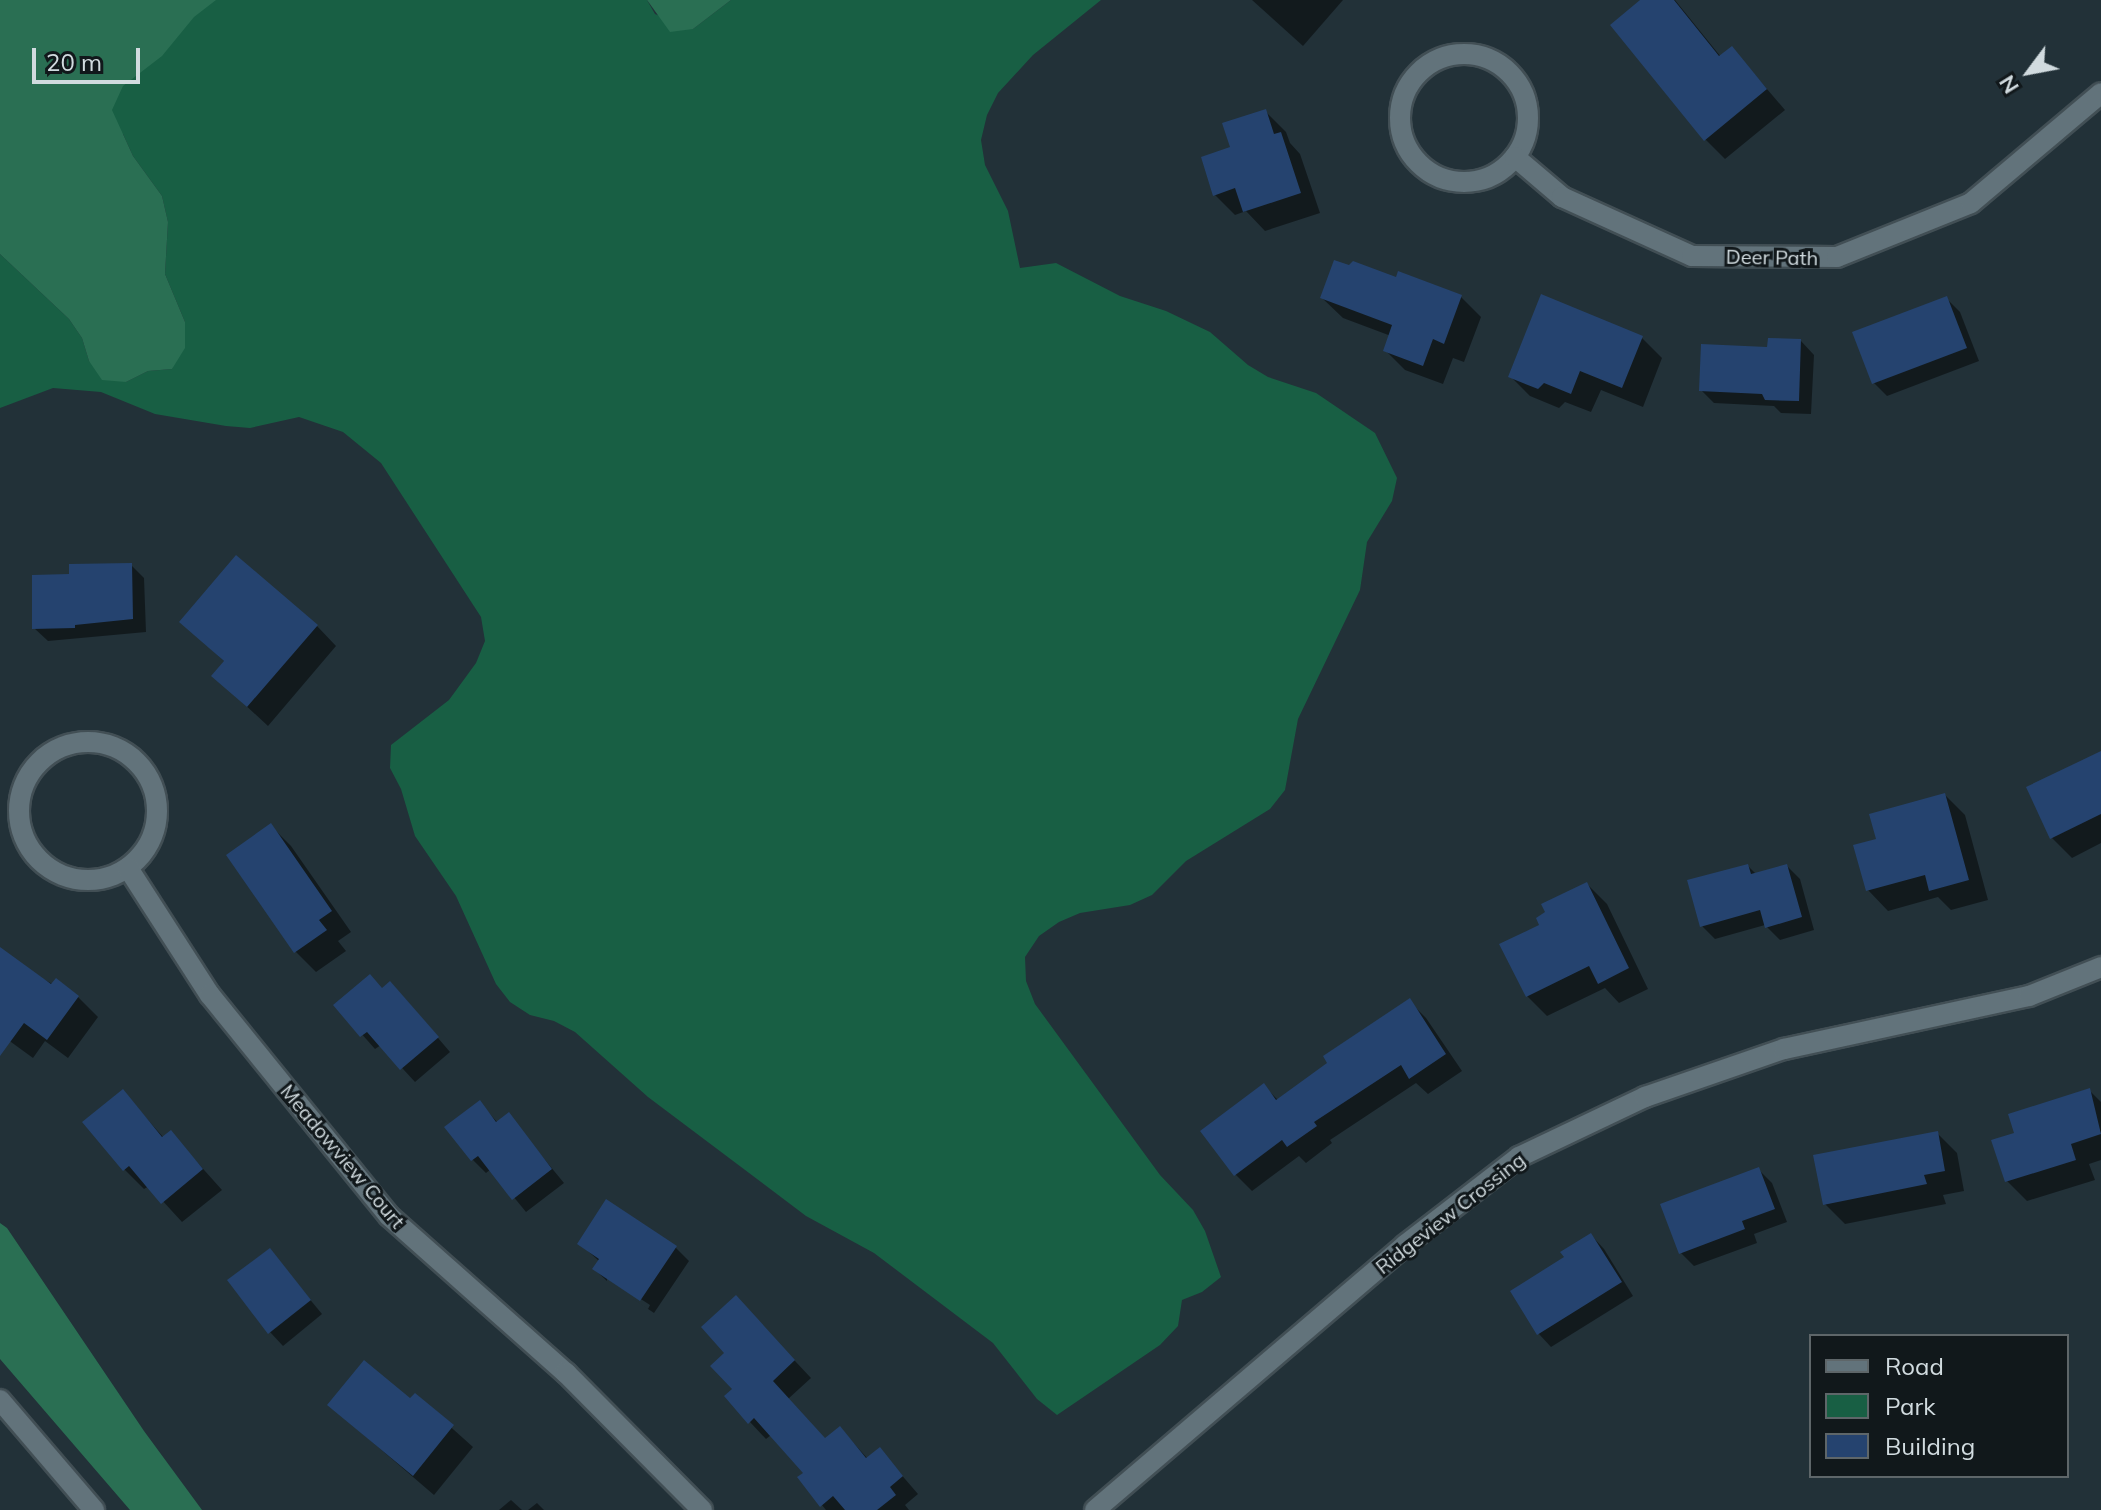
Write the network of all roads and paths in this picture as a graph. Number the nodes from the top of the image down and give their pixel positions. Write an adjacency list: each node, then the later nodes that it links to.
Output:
1 (2101, 93): 2 (street, Deer Path)
2 (1515, 157): 2 (street)
3 (128, 868): 3 (street); 7 (street, Meadowview Court)
4 (2101, 967): 8 (street, Ridgeview Crossing)
5 (0, 1400): 6 (street)
6 (94, 1510)
7 (702, 1510)
8 (1095, 1510)

